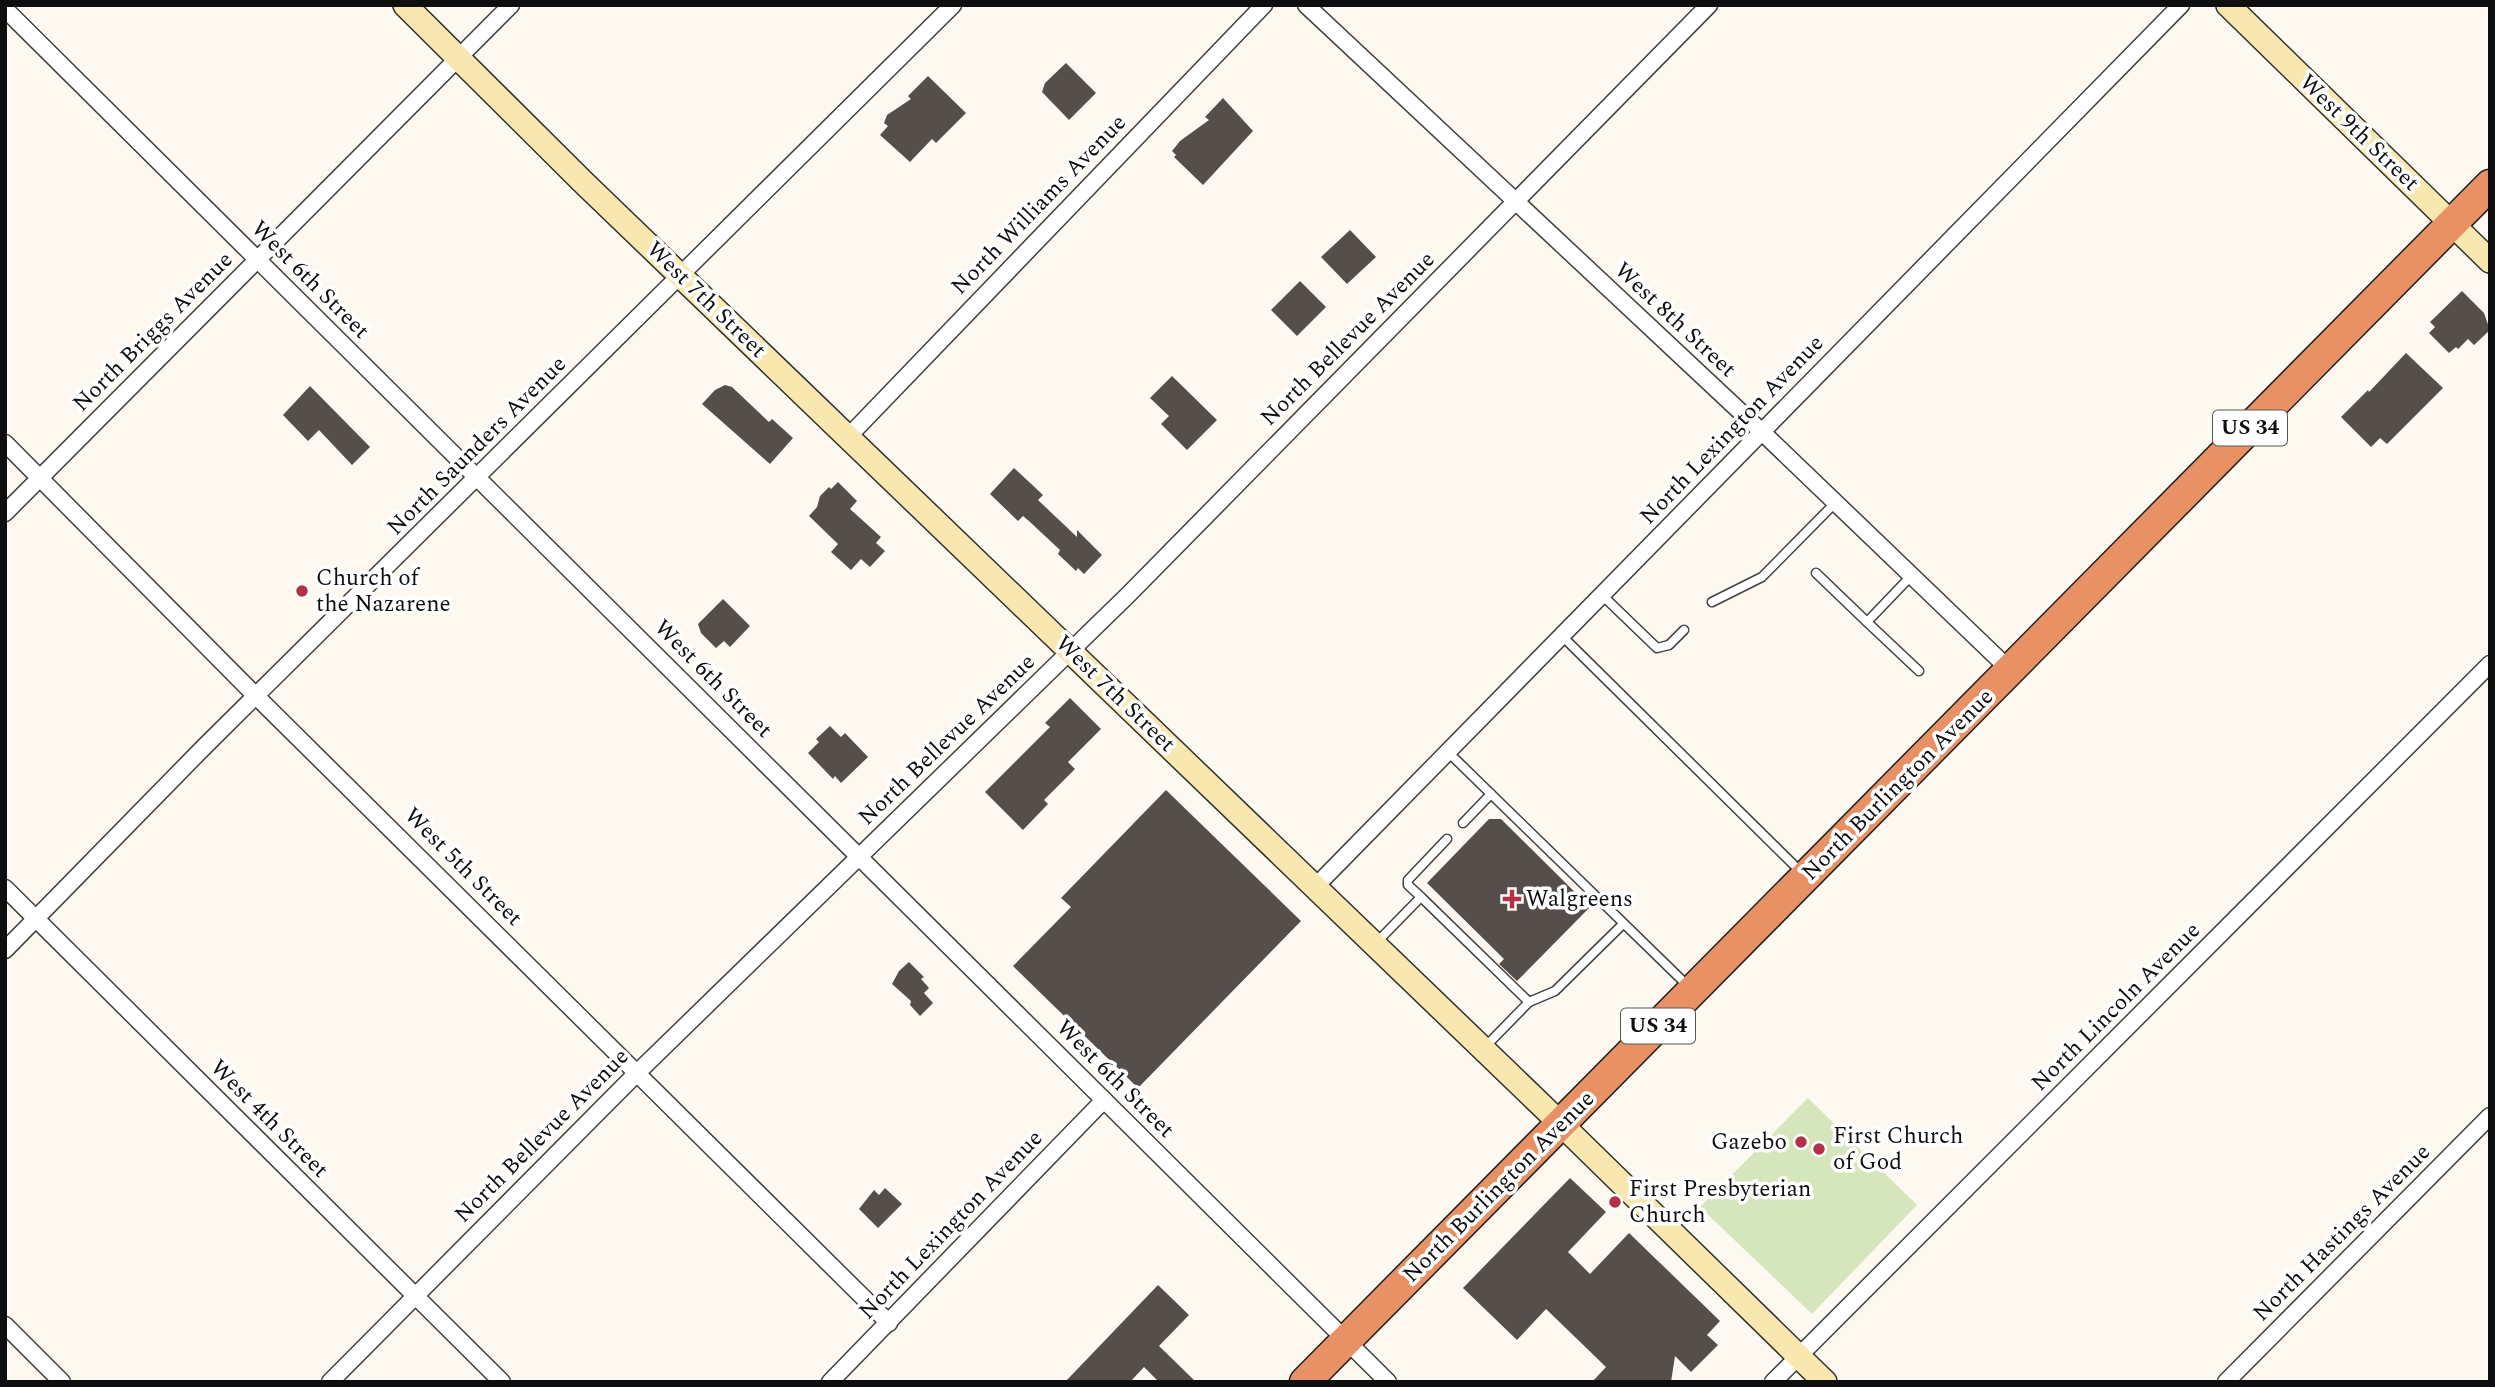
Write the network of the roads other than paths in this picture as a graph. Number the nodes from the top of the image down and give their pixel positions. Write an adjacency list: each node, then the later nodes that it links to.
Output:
1 (405, 5): 10 (main road, West 7th Street)
2 (511, 5): 10 (street, North Briggs Avenue)
3 (953, 5): 16 (street, North Saunders Avenue)
4 (1264, 5): 18 (street, North Williams Avenue)
5 (1306, 5): 12 (street, West 8th Street)
6 (1709, 5): 12 (street, North Bellevue Avenue)
7 (2180, 5): 17 (street, North Lexington Avenue)
8 (2228, 5): 13 (main road, West 9th Street)
9 (5, 9): 14 (street, West 6th Street)
10 (458, 57): 14 (street, North Briggs Avenue); 16 (main road, West 7th Street)
11 (2490, 185): 13 (highway, North Burlington Avenue / US 34)
12 (1514, 202): 17 (street, West 8th Street); 31 (street, North Bellevue Avenue)
13 (2451, 223): 15 (main road, West 9th Street); 34 (highway, North Burlington Avenue / US 34)
14 (258, 260): 20 (street, North Briggs Avenue); 21 (street, West 6th Street)
15 (2490, 261)
16 (681, 276): 18 (main road, West 7th Street); 21 (street, North Saunders Avenue)
17 (1762, 432): 22 (street, West 8th Street); 26 (street, North Lexington Avenue)
18 (848, 437): 31 (main road, West 7th Street)
19 (5, 443): 20 (street, West 5th Street)
20 (40, 478): 23 (street, North Briggs Avenue); 35 (street, West 5th Street)
21 (478, 478): 35 (street, North Saunders Avenue); 40 (street, West 6th Street)
22 (1835, 503): 25 (street, West 8th Street); 27 (lane)
23 (5, 513)
24 (1816, 573): 28 (lane)
25 (1912, 575): 28 (lane); 34 (street, West 8th Street)
26 (1602, 595): 29 (lane); 30 (street, North Lexington Avenue)
27 (1712, 602)
28 (1867, 622): 33 (lane)
29 (1684, 629)
30 (1562, 636): 36 (street, North Lexington Avenue); 41 (lane)
31 (1070, 651): 40 (street, North Bellevue Avenue); 42 (main road, West 7th Street)
32 (2490, 664): 60 (street, North Lincoln Avenue)
33 (1919, 671)
34 (2011, 671): 41 (highway, North Burlington Avenue / US 34)
35 (256, 696): 45 (street, North Saunders Avenue); 52 (street, West 5th Street)
36 (1448, 752): 37 (lane); 42 (street, North Lexington Avenue)
37 (1491, 794): 38 (lane); 49 (lane)
38 (1463, 823)
39 (1447, 839): 44 (lane)
40 (860, 858): 52 (street, North Bellevue Avenue); 53 (street, West 6th Street)
41 (1806, 877): 49 (highway, North Burlington Avenue / US 34)
42 (1315, 887): 47 (main road, West 7th Street)
43 (5, 888): 45 (street, West 4th Street)
44 (1420, 897): 47 (lane); 50 (lane)
45 (36, 919): 48 (street, North Saunders Avenue); 56 (street, West 4th Street)
46 (1622, 925): 50 (lane)
47 (1375, 944): 51 (main road, West 7th Street)
48 (5, 950)
49 (1693, 991): 55 (highway, North Burlington Avenue / US 34)
50 (1529, 1002): 51 (lane)
51 (1483, 1049): 55 (main road, West 7th Street)
52 (638, 1072): 56 (street, North Bellevue Avenue); 57 (street, West 5th Street)
53 (1104, 1100): 57 (street, North Lexington Avenue); 59 (street, West 6th Street)
54 (2490, 1116): 69 (street, North Hastings Avenue)
55 (1561, 1124): 59 (highway, North Burlington Avenue / US 34); 60 (main road, West 7th Street)
56 (415, 1296): 62 (street, North Bellevue Avenue); 63 (street, West 4th Street)
57 (889, 1323): 64 (street, North Lexington Avenue)
58 (5, 1325): 61 (street)
59 (1346, 1340): 65 (highway, North Burlington Avenue / US 34); 66 (street, West 6th Street)
60 (1799, 1356): 67 (street, North Lincoln Avenue); 68 (main road, West 7th Street)
61 (62, 1382)
62 (330, 1382)
63 (502, 1382)
64 (830, 1382)
65 (1305, 1382)
66 (1388, 1382)
67 (1773, 1382)
68 (1825, 1382)
69 (2226, 1382)

